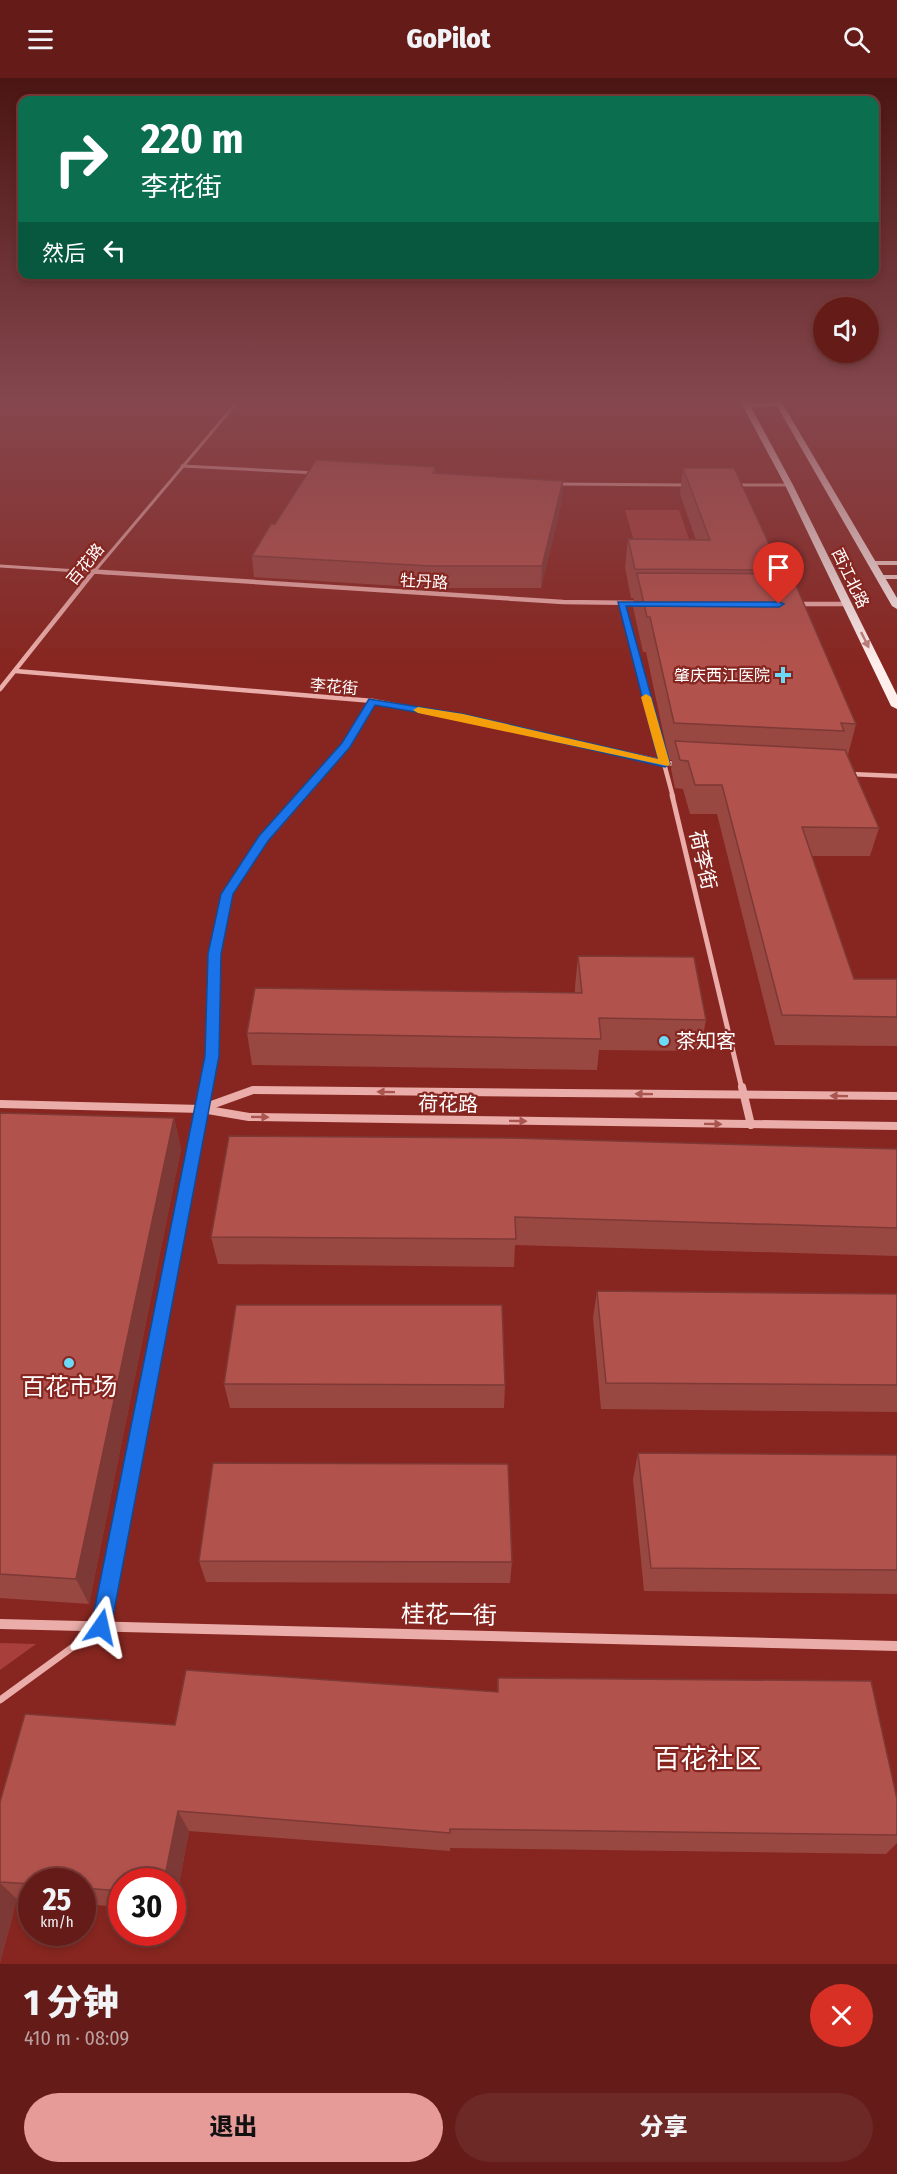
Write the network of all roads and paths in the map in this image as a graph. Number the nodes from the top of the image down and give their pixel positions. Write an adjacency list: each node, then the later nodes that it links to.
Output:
1 (162, 489): 7 (street, 百花路)
2 (791, 489): 13 (main road, 西江北路)
3 (829, 489): 4 (main road, 西江北路)
4 (872, 563): 5 (street); 8 (main road, 西江北路)
5 (897, 563)
6 (0, 567): 7 (street, 牡丹路)
7 (93, 573): 10 (street, 牡丹路); 15 (street, 百花路)
8 (880, 577): 9 (street); 14 (main road, 西江北路)
9 (897, 577)
10 (621, 603): 11 (street, 牡丹路); 19 (street, 荷李街)
11 (645, 603)
12 (788, 604): 13 (street)
13 (847, 604): 18 (main road, 西江北路, one-way to 18)
14 (897, 606)
15 (15, 671): 16 (street, 百花路); 17 (street, 李花街)
16 (0, 689)
17 (373, 701): 19 (street, 李花街); 26 (street)
18 (897, 706)
19 (665, 764): 20 (street, 李花街); 23 (street, 荷李街)
20 (688, 765)
21 (839, 773): 22 (street)
22 (897, 776)
23 (744, 1095): 24 (street, one-way to 23); 26 (street, one-way to 26); 27 (street, 荷李街)
24 (897, 1096)
25 (0, 1104): 26 (street, 荷花路)
26 (202, 1108): 27 (street, 荷花路, one-way to 27); 30 (street)
27 (751, 1125): 28 (street, 荷花路)
28 (897, 1126)
29 (0, 1624): 30 (street, 桂花一街)
30 (101, 1627): 31 (street, 桂花一街); 32 (lane)
31 (897, 1646)
32 (0, 1701)

